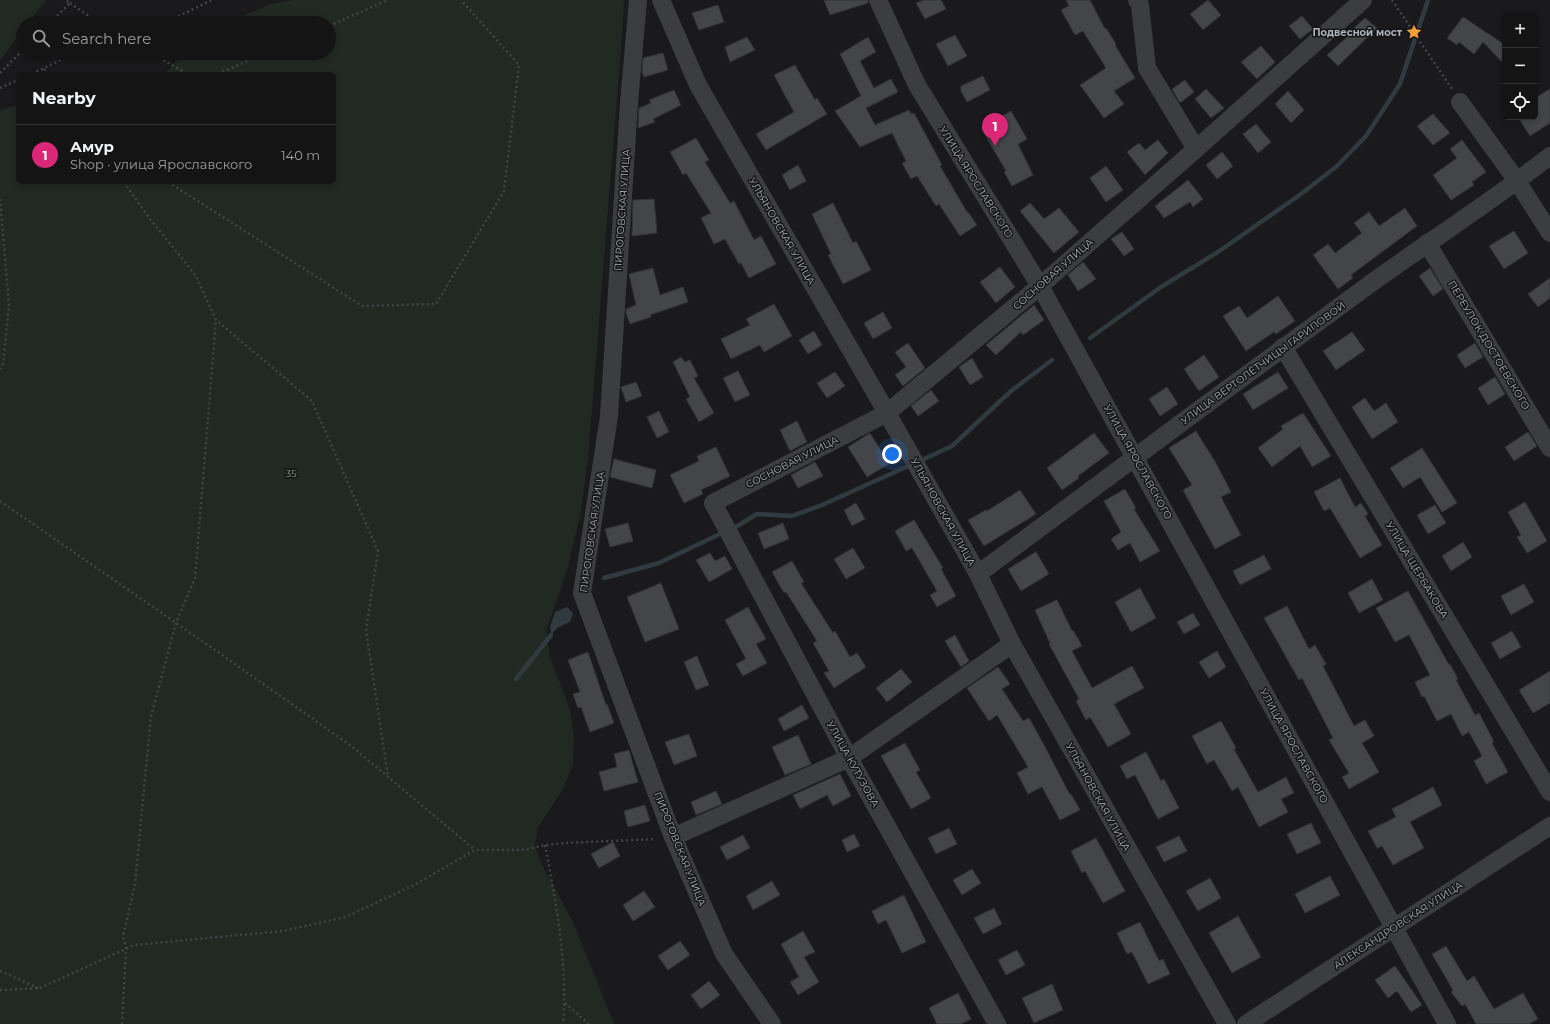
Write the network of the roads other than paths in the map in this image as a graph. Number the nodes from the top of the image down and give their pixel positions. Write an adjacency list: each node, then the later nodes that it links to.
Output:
1 (638, 0): 23 (street, ПИРОГОВСКАЯ УЛИЦА)
2 (661, 0): 14 (street, УЛЬЯНОВСКАЯ УЛИЦА)
3 (878, 0): 12 (street, УЛИЦА ЯРОСЛАВСКОГО)
4 (1137, 0): 7 (street)
5 (1363, 0): 7 (street, СОСНОВАЯ УЛИЦА)
6 (1460, 102): 9 (street)
7 (1196, 150): 12 (street, СОСНОВАЯ УЛИЦА)
8 (1550, 156): 9 (street, УЛИЦА ВЕРТОЛЁТЧИЦЫ ГАРИПОВОЙ)
9 (1517, 181): 10 (street); 11 (street, УЛИЦА ВЕРТОЛЁТЧИЦЫ ГАРИПОВОЙ)
10 (1550, 233)
11 (1427, 243): 13 (street, УЛИЦА ВЕРТОЛЁТЧИЦЫ ГАРИПОВОЙ); 15 (street, ПЕРЕУЛОК ДОСТОЕВСКОГО)
12 (1040, 286): 14 (street, СОСНОВАЯ УЛИЦА); 16 (street, УЛИЦА ЯРОСЛАВСКОГО)
13 (1284, 347): 16 (street, УЛИЦА ВЕРТОЛЁТЧИЦЫ ГАРИПОВОЙ); 21 (street, УЛИЦА ЩЕРБАКОВА)
14 (887, 413): 17 (street, СОСНОВАЯ УЛИЦА); 18 (street, УЛЬЯНОВСКАЯ УЛИЦА)
15 (1550, 448)
16 (1136, 457): 18 (street, УЛИЦА ВЕРТОЛЁТЧИЦЫ ГАРИПОВОЙ); 24 (street, УЛИЦА ЯРОСЛАВСКОГО)
17 (713, 503): 20 (street, УЛИЦА КУТУЗОВА)
18 (978, 574): 19 (street, УЛЬЯНОВСКАЯ УЛИЦА)
19 (1012, 644): 20 (street); 27 (street, УЛЬЯНОВСКАЯ УЛИЦА)
20 (849, 758): 23 (street); 26 (street, УЛИЦА КУТУЗОВА)
21 (1550, 792)
22 (1550, 826): 24 (street, АЛЕКСАНДРОВСКАЯ УЛИЦА)
23 (673, 837): 25 (street, ПИРОГОВСКАЯ УЛИЦА)
24 (1393, 928): 28 (street, АЛЕКСАНДРОВСКАЯ УЛИЦА); 29 (street, УЛИЦА ЯРОСЛАВСКОГО)
25 (772, 1024)
26 (998, 1024)
27 (1227, 1024)
28 (1246, 1024)
29 (1447, 1024)

